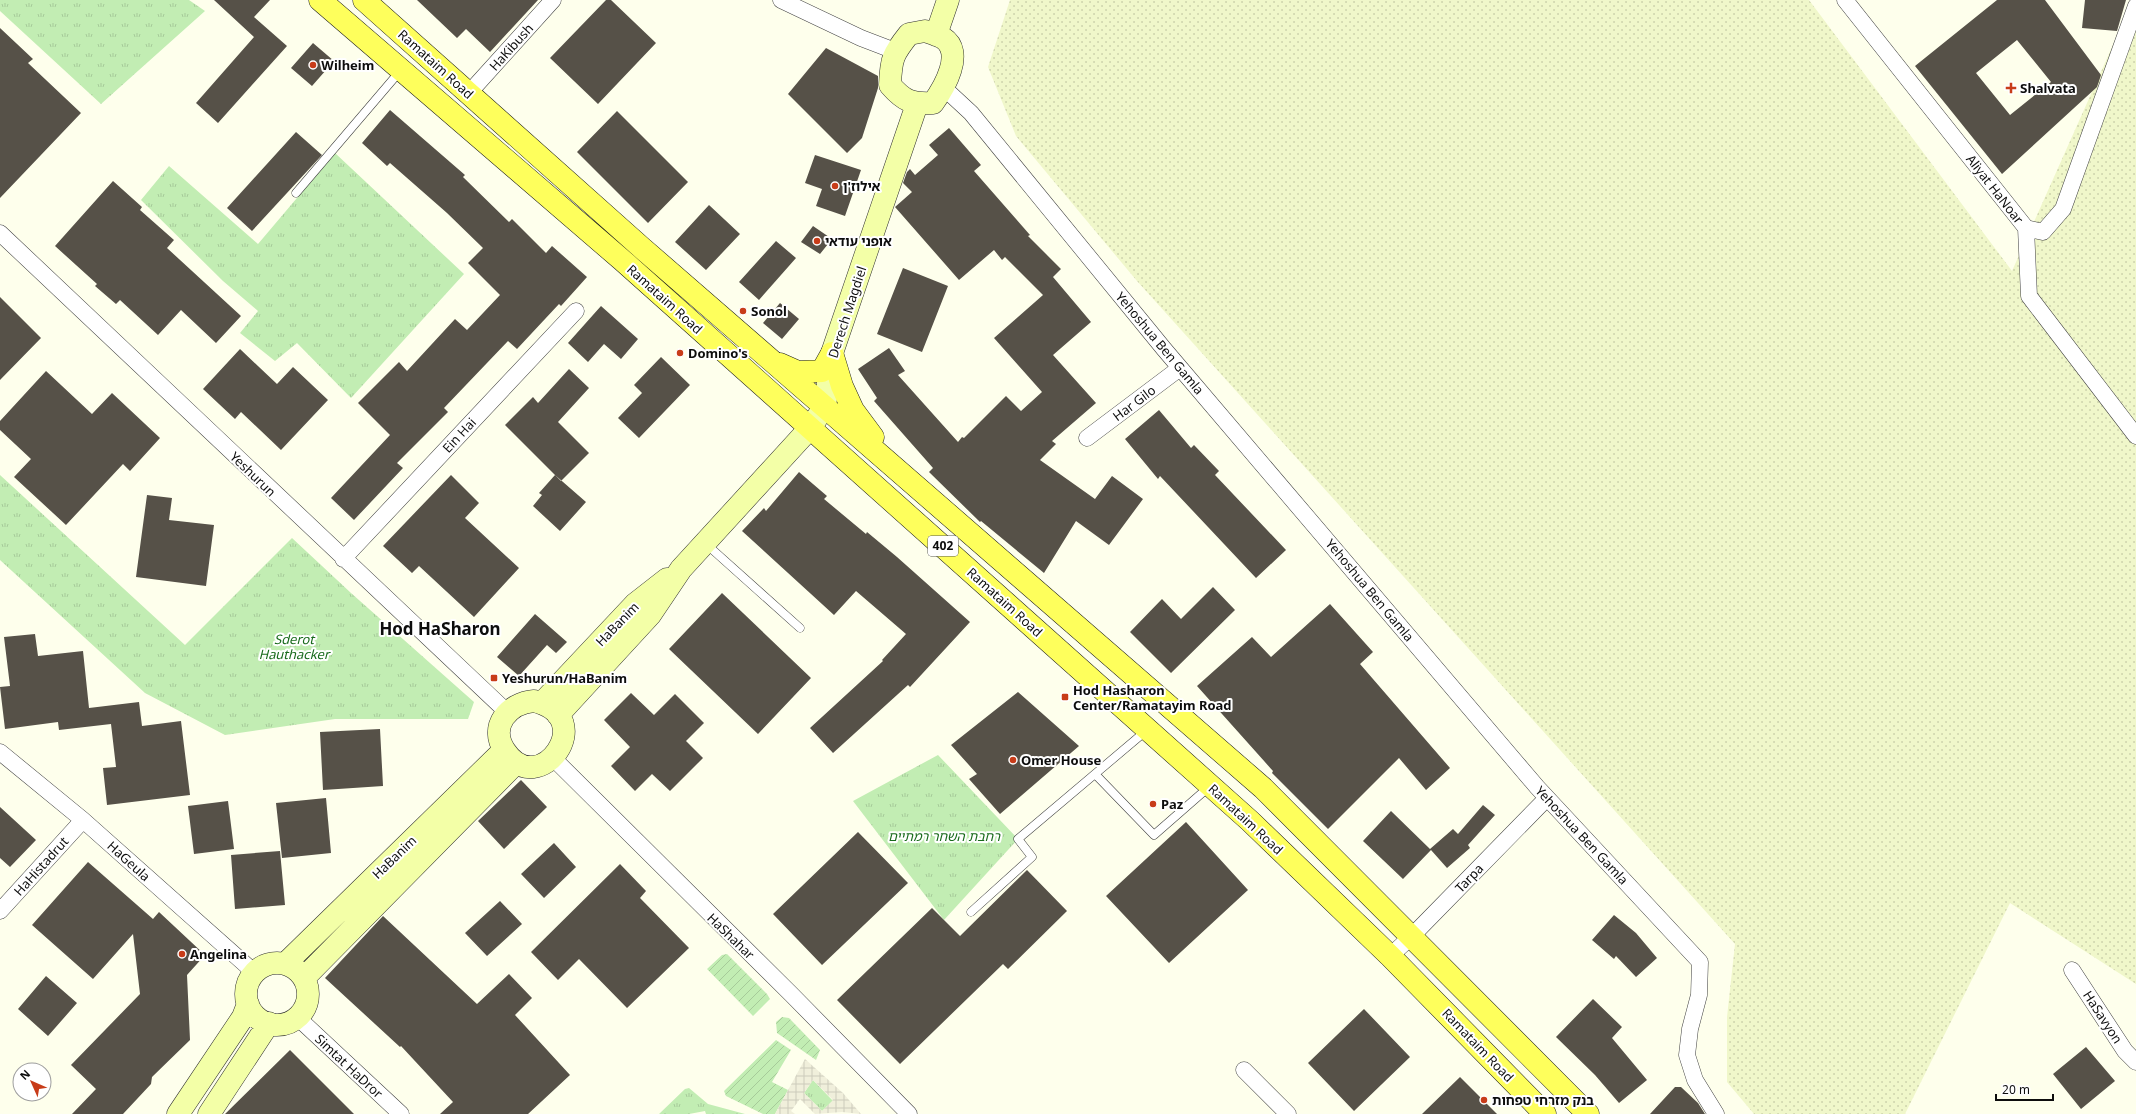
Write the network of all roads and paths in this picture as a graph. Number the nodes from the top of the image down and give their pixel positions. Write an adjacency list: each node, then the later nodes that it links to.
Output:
1 (320, 0): 10 (main road, Ramataim Road / 402)
2 (364, 0): 12 (main road, Ramataim Road / 402)
3 (553, 0): 12 (street, HaKibush)
4 (781, 0): 9 (street)
5 (948, 0): 8 (street)
6 (1845, 0): 15 (street, Aliyat HaNoar)
7 (2136, 6): 15 (street, Aliyat HaNoar)
8 (936, 35): 9 (street); 11 (street)
9 (895, 51): 13 (street)
10 (401, 70): 14 (lane); 22 (main road, Ramataim Road / 402)
11 (944, 88): 13 (street); 20 (street, Yehoshua Ben Gamla)
12 (469, 93): 19 (main road, Ramataim Road / 402)
13 (917, 104): 18 (street, Derech Magdiel)
14 (296, 192)
15 (2026, 228): 23 (street)
16 (0, 234): 27 (street, Yeshurun)
17 (576, 310): 27 (street, Ein Hai)
18 (832, 353): 19 (main road); 21 (street, Derech Magdiel); 25 (main road)
19 (773, 361): 21 (main road, Ramataim Road / 402)
20 (1180, 368): 24 (street, Har Gilo); 37 (street, Yehoshua Ben Gamla)
21 (825, 406): 22 (street, Derech Magdiel); 25 (main road, Ramataim Road / 402)
22 (810, 428): 26 (street, HaBanim); 31 (main road, Ramataim Road / 402)
23 (2136, 436)
24 (1087, 438)
25 (891, 464): 41 (main road, Ramataim Road / 402)
26 (705, 543): 28 (lane); 29 (street, HaBanim)
27 (343, 559): 30 (street, Yeshurun)
28 (800, 628)
29 (550, 709): 30 (street); 34 (street)
30 (507, 712): 33 (street)
31 (1147, 730): 35 (lane); 36 (main road, Ramataim Road / 402)
32 (0, 752): 38 (street, HaGeula)
33 (510, 756): 34 (street); 43 (street, HaBanim); 46 (street, HaBanim)
34 (553, 758): 55 (street, HaShahar)
35 (1095, 774): 36 (lane); 40 (lane)
36 (1210, 786): 42 (main road, Ramataim Road / 402)
37 (1547, 798): 41 (street, Tarpa); 59 (street, Yehoshua Ben Gamla)
38 (83, 820): 39 (street, HaHistadrut); 45 (street, HaGeula)
39 (0, 911)
40 (971, 912)
41 (1412, 936): 42 (street, Tarpa); 58 (main road, Ramataim Road / 402)
42 (1390, 956): 57 (main road, Ramataim Road / 402)
43 (285, 964): 45 (street); 46 (street)
44 (2072, 970): 50 (street, HaSavyon)
45 (255, 973): 47 (street)
46 (304, 978): 48 (street)
47 (248, 1004): 49 (street); 52 (street)
48 (298, 1017): 49 (street); 54 (street, Simtat HaDror)
49 (269, 1023): 53 (street)
50 (2136, 1062)
51 (1244, 1070): 56 (street)
52 (178, 1114)
53 (209, 1114)
54 (401, 1114)
55 (909, 1114)
56 (1288, 1114)
57 (1545, 1114)
58 (1588, 1114)
59 (1716, 1114)

